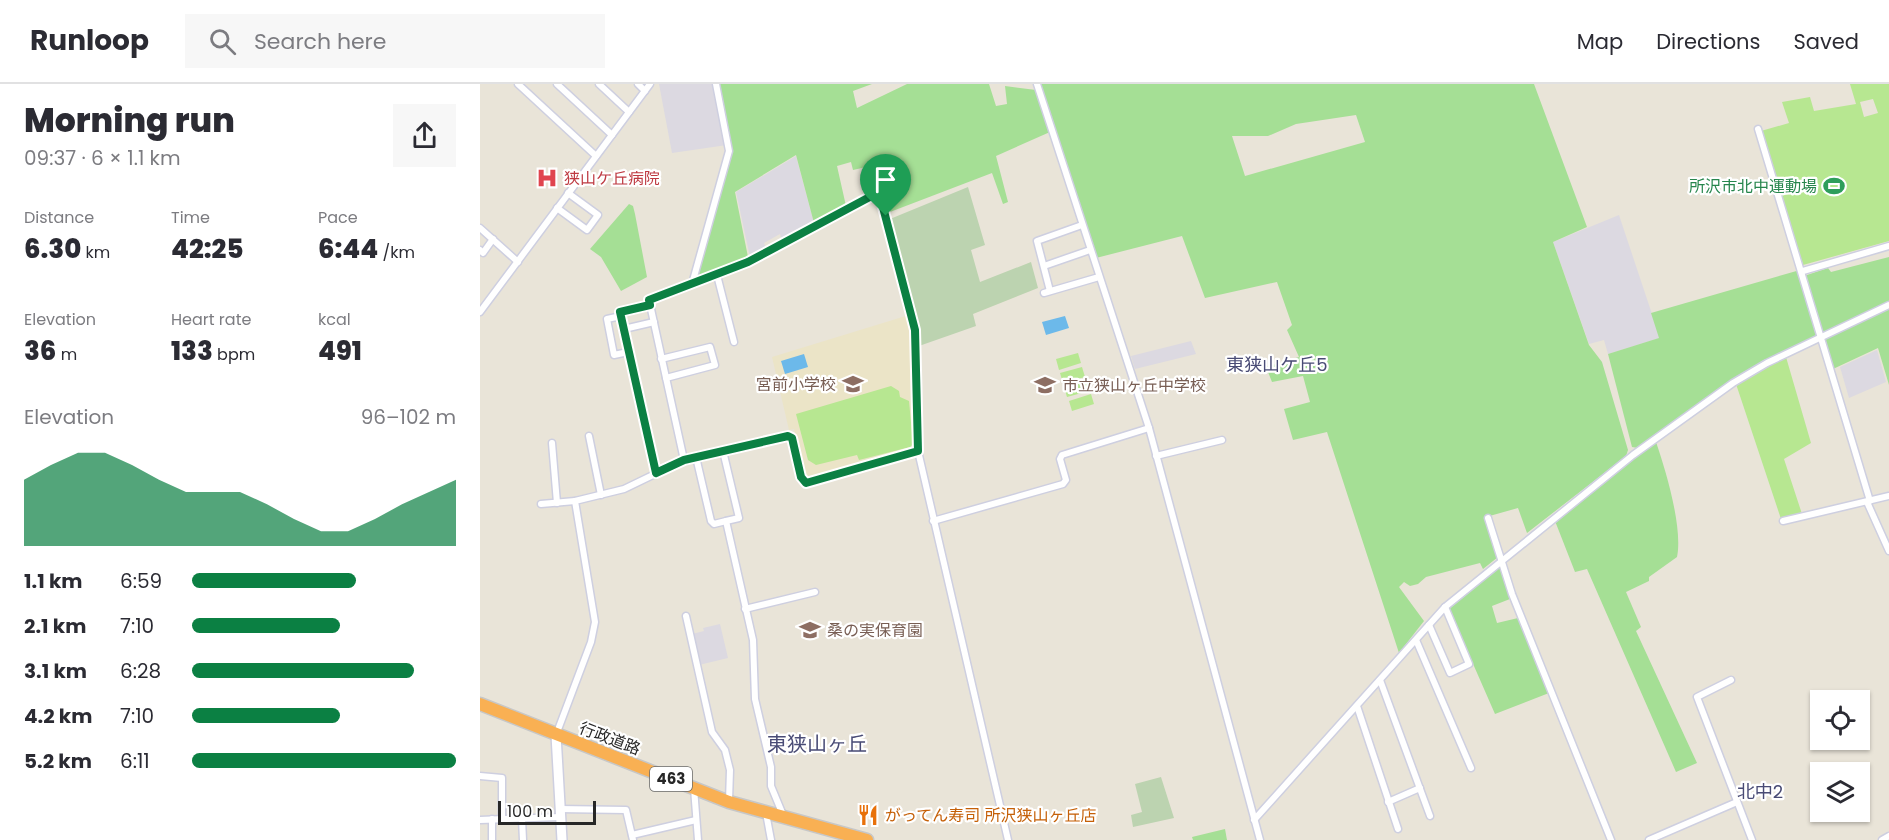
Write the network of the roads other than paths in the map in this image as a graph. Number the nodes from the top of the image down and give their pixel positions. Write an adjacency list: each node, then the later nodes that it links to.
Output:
1 (518, 84): 12 (street)
2 (557, 84): 11 (street)
3 (599, 84): 9 (street)
4 (638, 84): 8 (street)
5 (650, 84): 8 (street)
6 (716, 84): 26 (street)
7 (1037, 84): 15 (street)
8 (645, 91): 9 (street)
9 (628, 112): 11 (street)
10 (1758, 129): 23 (street)
11 (612, 135): 12 (street)
12 (596, 156): 13 (street)
13 (568, 193): 14 (street); 14 (street)
14 (557, 208): 21 (street)
15 (1083, 225): 20 (street); 22 (street)
16 (480, 228): 17 (street)
17 (494, 239): 19 (street); 21 (street)
18 (1889, 246): 23 (street)
19 (480, 250)
20 (1090, 250): 22 (street); 25 (street)
21 (518, 261): 29 (street)
22 (1044, 266): 25 (street)
23 (1803, 271): 33 (street)
24 (717, 275): 26 (street); 34 (street); 43 (street)
25 (1099, 277): 38 (street)
26 (692, 284): 27 (street)
27 (650, 305): 30 (street); 31 (street)
28 (1889, 305): 33 (street)
29 (480, 312)
30 (621, 316): 32 (street); 35 (street)
31 (654, 322): 32 (street); 36 (street)
32 (624, 329): 35 (street)
33 (1821, 337): 51 (street); 59 (street)
34 (734, 342)
35 (628, 352): 47 (street)
36 (661, 359): 37 (street); 37 (street)
37 (666, 378): 46 (street)
38 (1149, 428): 44 (street); 56 (street)
39 (590, 436): 48 (street)
40 (1222, 440): 44 (street)
41 (552, 443): 52 (street)
42 (723, 451): 43 (street); 45 (street); 55 (street)
43 (918, 451): 56 (street)
44 (1156, 456): 87 (street)
45 (696, 457): 46 (street); 55 (street)
46 (684, 460): 47 (street)
47 (656, 473): 48 (street)
48 (601, 495): 50 (street)
49 (1889, 496): 51 (street)
50 (575, 501): 52 (street); 70 (street)
51 (1868, 502): 57 (street); 58 (street)
52 (557, 503): 53 (street)
53 (541, 504)
54 (1488, 518): 59 (street)
55 (726, 521): 62 (street)
56 (933, 521): 98 (street)
57 (1784, 521)
58 (1889, 551)
59 (1501, 560): 61 (street); 100 (street)
60 (815, 592): 62 (street)
61 (1444, 607): 64 (street); 64 (street)
62 (745, 609): 81 (street)
63 (686, 616): 75 (street)
64 (1429, 625): 65 (street)
65 (1416, 640): 66 (street); 71 (street)
66 (1380, 680): 69 (street); 74 (street)
67 (1731, 680): 77 (street)
68 (480, 705): 70 (highway, 行政道路 / 463)
69 (1357, 706): 76 (street); 87 (street)
70 (556, 735): 73 (highway, 行政道路 / 463); 78 (street)
71 (1471, 768)
72 (480, 776): 83 (street)
73 (694, 788): 75 (highway, 行政道路 / 463); 86 (street)
74 (1419, 788): 76 (street); 80 (street)
75 (729, 802): 79 (highway, 行政道路 / 463)
76 (1388, 802): 88 (street)
77 (1737, 802): 92 (street); 101 (street)
78 (560, 813): 84 (street); 89 (street); 95 (street)
79 (766, 813): 81 (highway, 行政道路 / 463); 97 (street)
80 (1430, 816)
81 (785, 818): 91 (highway, 行政道路 / 463)
82 (492, 819): 83 (street); 85 (street); 93 (street)
83 (502, 819): 84 (street)
84 (522, 819): 94 (street)
85 (480, 820)
86 (696, 820): 89 (street); 96 (street)
87 (1254, 820): 99 (street)
88 (1398, 829)
89 (632, 837)
90 (1889, 837): 102 (street)
91 (859, 839)
92 (1749, 839)
93 (492, 840)
94 (523, 840)
95 (562, 840)
96 (698, 840)
97 (771, 840)
98 (1008, 840)
99 (1260, 840)
100 (1611, 840)
101 (1649, 840)
102 (1882, 840)

